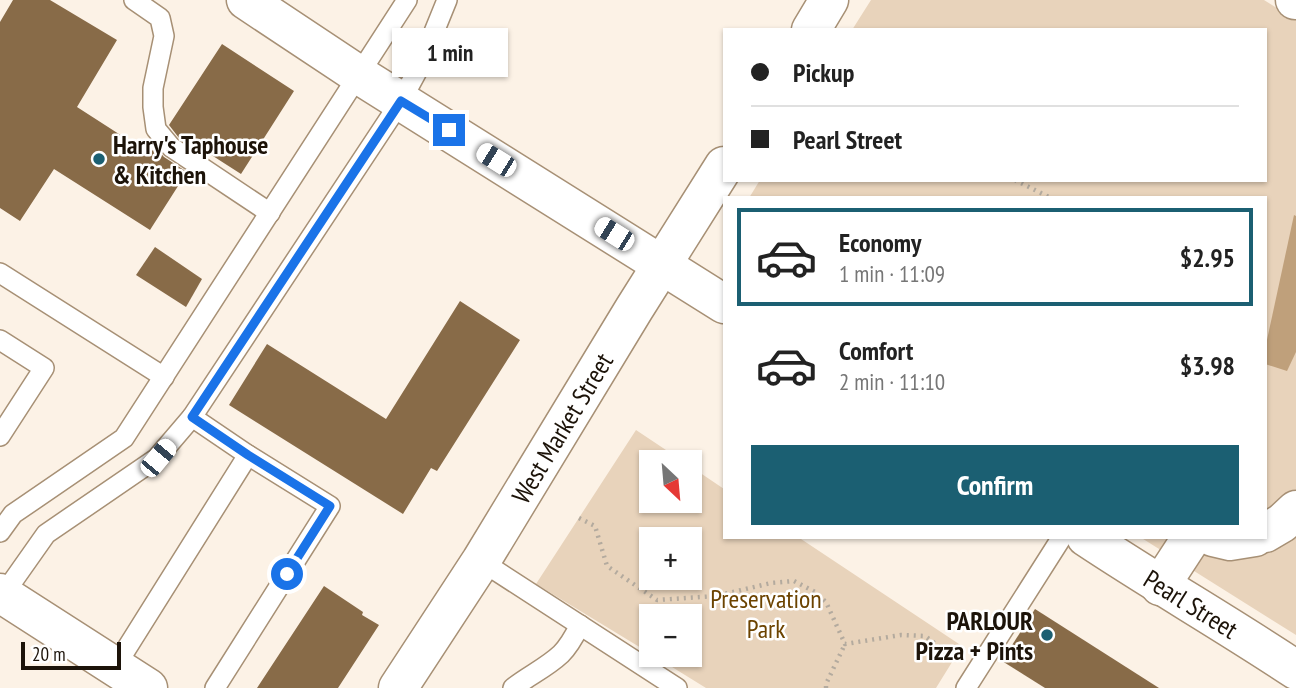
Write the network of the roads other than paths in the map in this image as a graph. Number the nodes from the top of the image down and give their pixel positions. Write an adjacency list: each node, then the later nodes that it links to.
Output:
1 (246, 0): 7 (street)
2 (407, 0): 7 (lane)
3 (447, 0): 8 (lane)
4 (829, 0): 6 (street)
5 (142, 2): 10 (lane)
6 (811, 28)
7 (359, 75): 8 (street); 10 (lane)
8 (401, 101): 11 (street); 16 (lane)
9 (723, 168): 11 (street, West Market Street)
10 (270, 213): 15 (lane)
11 (663, 265): 13 (street); 28 (street, West Market Street)
12 (0, 274): 15 (lane)
13 (723, 303)
14 (0, 340): 17 (lane)
15 (164, 377): 19 (lane)
16 (192, 417): 18 (lane); 30 (lane)
17 (0, 436)
18 (248, 455): 32 (lane); 35 (lane)
19 (7, 510): 21 (lane)
20 (1296, 510): 22 (street)
21 (0, 532)
22 (1267, 532)
23 (1061, 539): 39 (lane)
24 (1089, 539): 29 (street, Pearl Street)
25 (1191, 539): 29 (street)
26 (1222, 539): 27 (street)
27 (1242, 539)
28 (481, 561): 31 (lane); 36 (street, West Market Street)
29 (1160, 586): 33 (street, Pearl Street)
30 (2, 594): 32 (street)
31 (580, 625): 37 (lane); 38 (lane)
32 (115, 667): 34 (street)
33 (1296, 670)
34 (148, 688)
35 (215, 688)
36 (398, 688)
37 (513, 688)
38 (677, 688)
39 (966, 688)

